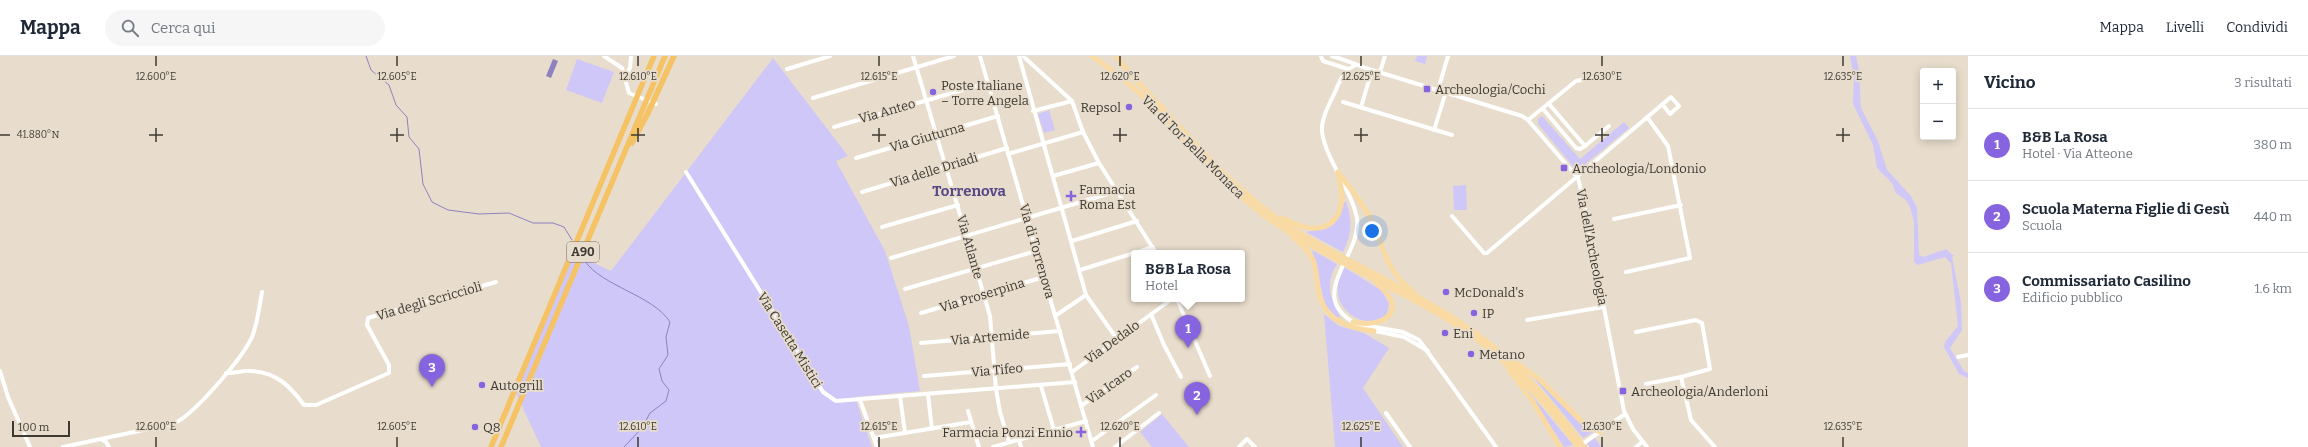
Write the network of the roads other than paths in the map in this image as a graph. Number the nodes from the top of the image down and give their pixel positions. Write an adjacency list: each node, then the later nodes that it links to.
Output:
1 (604, 56): 25 (street)
2 (631, 56): 25 (street)
3 (653, 56): 149 (highway, A90)
4 (664, 56): 54 (highway, A90)
5 (674, 56): 54 (highway)
6 (830, 56): 20 (street)
7 (913, 56): 18 (street, Via Atlante)
8 (954, 56): 18 (street)
9 (980, 56): 26 (street, Via di Torrenova)
10 (1019, 56): 38 (street)
11 (1023, 56): 31 (street)
12 (1092, 56): 71 (main road, Via di Tor Bella Monaca)
13 (1116, 56): 65 (main road, Via di Tor Bella Monaca)
14 (1321, 56): 21 (street)
15 (1332, 56): 19 (street, Via dell'Archeologia)
16 (1385, 56): 23 (street)
17 (1448, 56): 27 (street)
18 (916, 66): 29 (street); 30 (street, Via Atlante)
19 (1354, 66): 21 (street); 22 (street, Via dell'Archeologia)
20 (787, 69)
21 (1348, 69): 57 (street)
22 (1372, 70): 23 (street, Via dell'Archeologia); 36 (street)
23 (1380, 72): 27 (street, Via dell'Archeologia)
24 (1598, 73): 34 (street)
25 (625, 77): 33 (street)
26 (987, 82): 30 (street, Via Anteo); 39 (street, Via di Torrenova)
27 (1438, 90): 28 (street, Via dell'Archeologia)
28 (1446, 92): 41 (street, Via dell'Archeologia); 44 (street)
29 (813, 98)
30 (927, 100): 43 (street, Via Anteo); 46 (street, Via Atlante)
31 (1072, 101): 38 (street); 45 (street)
32 (1343, 102): 36 (street)
33 (656, 104)
34 (1549, 104): 37 (street); 49 (street)
35 (1662, 104): 40 (street)
36 (1361, 107): 44 (street)
37 (1543, 109): 41 (street); 49 (street)
38 (1033, 111): 48 (street)
39 (998, 116): 46 (street, Via Giuturna); 50 (street, Via di Torrenova)
40 (1647, 117): 59 (street); 63 (street)
41 (1528, 120): 59 (street, Via dell'Archeologia)
42 (1609, 126): 49 (street)
43 (834, 127)
44 (1434, 130): 47 (street)
45 (1084, 132): 48 (street); 53 (street)
46 (937, 134): 52 (street, Via Giuturna); 55 (street, Via Atlante)
47 (1452, 135)
48 (1043, 144): 51 (street); 58 (street)
49 (1585, 146)
50 (1007, 148): 51 (street, Via di Torrenova); 55 (street, Via delle Driadi)
51 (1008, 154): 67 (street, Via di Torrenova)
52 (856, 158)
53 (1099, 163): 58 (street); 60 (street)
54 (620, 164): 150 (highway, A90)
55 (946, 166): 61 (street, Via delle Driadi); 62 (street, Via Atlante)
56 (686, 172): 128 (street, Via Casetta Mistici)
57 (1338, 172): 65 (main road); 94 (main road); 100 (street)
58 (1053, 176): 64 (street)
59 (1576, 176): 66 (street); 95 (street, Via dell'Archeologia)
60 (1118, 191): 64 (street); 69 (street)
61 (862, 192)
62 (958, 205): 70 (street); 72 (street, Via Atlante)
63 (1681, 206): 68 (street); 84 (street)
64 (1062, 207): 67 (street); 73 (street)
65 (1263, 208): 80 (main road, Via di Tor Bella Monaca)
66 (1452, 216)
67 (1027, 218): 72 (street); 77 (street, Via di Torrenova)
68 (1614, 218)
69 (1137, 221): 73 (street); 74 (street)
70 (882, 227)
71 (1287, 230): 80 (main road, Via di Tor Bella Monaca); 102 (main road)
72 (967, 236): 79 (street); 81 (street, Via Atlante)
73 (1072, 242): 83 (street)
74 (1153, 247): 75 (street); 76 (street)
75 (1144, 250)
76 (1154, 250)
77 (1036, 251): 81 (street); 85 (street, Via di Torrenova)
78 (1131, 254): 83 (street)
79 (891, 258)
80 (1339, 258): 82 (main road)
81 (976, 268): 88 (street); 90 (street, Via Atlante)
82 (1357, 268): 86 (main road); 94 (main road)
83 (1080, 270): 91 (street)
84 (1626, 272)
85 (1044, 276): 90 (street, Via Proserpina); 98 (street, Via di Torrenova)
86 (1367, 276): 100 (main road); 109 (main road)
87 (496, 282): 116 (street, Via degli Scriccioli)
88 (905, 289)
89 (262, 292): 116 (street)
90 (984, 294): 96 (street, Via Proserpina); 104 (street, Via Atlante)
91 (1086, 295): 98 (street); 105 (street)
92 (1168, 302): 97 (street, Via Dedalo)
93 (1178, 302): 118 (street)
94 (1430, 303): 109 (main road)
95 (1603, 306): 99 (street); 133 (street, Via dell'Archeologia)
96 (921, 313)
97 (1151, 314): 105 (street, Via Dedalo); 119 (street)
98 (1055, 316): 101 (street, Via di Torrenova)
99 (1527, 320)
100 (1353, 322): 102 (street); 107 (street)
101 (1060, 331): 104 (street, Via Artemide); 111 (street, Via di Torrenova)
102 (1374, 331): 107 (street)
103 (1636, 332): 120 (street)
104 (992, 337): 106 (street, Via Artemide); 113 (street, Via Atlante)
105 (1117, 339): 115 (street, Via Dedalo)
106 (921, 343)
107 (1428, 351): 160 (street)
108 (1968, 356): 110 (street)
109 (1502, 357): 138 (main road); 161 (main road); 162 (main road); 163 (main road)
110 (1958, 358)
111 (1070, 364): 113 (street, Via Tifeo); 115 (street, Via di Torrenova)
112 (1137, 367): 129 (street, Via Icaro)
113 (994, 370): 117 (street, Via Tifeo); 124 (street, Via Atlante)
114 (0, 371): 146 (street)
115 (1072, 372): 121 (street, Via di Torrenova)
116 (226, 373): 141 (street)
117 (924, 376)
118 (1210, 376)
119 (1181, 377)
120 (1682, 377): 122 (street); 166 (street)
121 (1075, 382): 123 (street, Via Casetta Mistici); 129 (street, Via di Torrenova)
122 (1646, 384)
123 (1041, 386): 124 (street, Via Casetta Mistici); 137 (street)
124 (996, 389): 125 (street, Via Casetta Mistici); 144 (street, Via Atlante)
125 (928, 395): 127 (street, Via Casetta Mistici); 136 (street)
126 (1156, 395): 143 (street)
127 (900, 396): 128 (street, Via Casetta Mistici); 139 (street)
128 (860, 400): 140 (street)
129 (1081, 406): 134 (street, Via di Torrenova)
130 (968, 411): 135 (street)
131 (1158, 413): 156 (street)
132 (1386, 414): 159 (street)
133 (1625, 414): 138 (street); 145 (street, Via dell'Archeologia)
134 (1086, 421): 137 (street); 143 (street, Via di Torrenova)
135 (971, 422): 136 (street); 152 (street)
136 (932, 429): 139 (street)
137 (1054, 430): 142 (street)
138 (1600, 432): 162 (street)
139 (905, 433): 140 (street)
140 (874, 438): 151 (street)
141 (101, 439): 147 (street); 148 (street)
142 (1019, 440): 144 (street); 154 (street)
143 (1092, 441): 155 (street, Via di Torrenova)
144 (1009, 442): 153 (street)
145 (1642, 442): 164 (street); 165 (street, Via dell'Archeologia)
146 (30, 447)
147 (63, 447)
148 (109, 447)
149 (491, 447)
150 (501, 447)
151 (877, 447)
152 (978, 447)
153 (993, 447)
154 (1021, 447)
155 (1093, 447)
156 (1115, 447)
157 (1239, 447): 158 (street)
158 (1255, 447)
159 (1410, 447)
160 (1496, 447)
161 (1560, 447)
162 (1579, 447)
163 (1584, 447)
164 (1636, 447)
165 (1647, 447)
166 (1715, 447)

